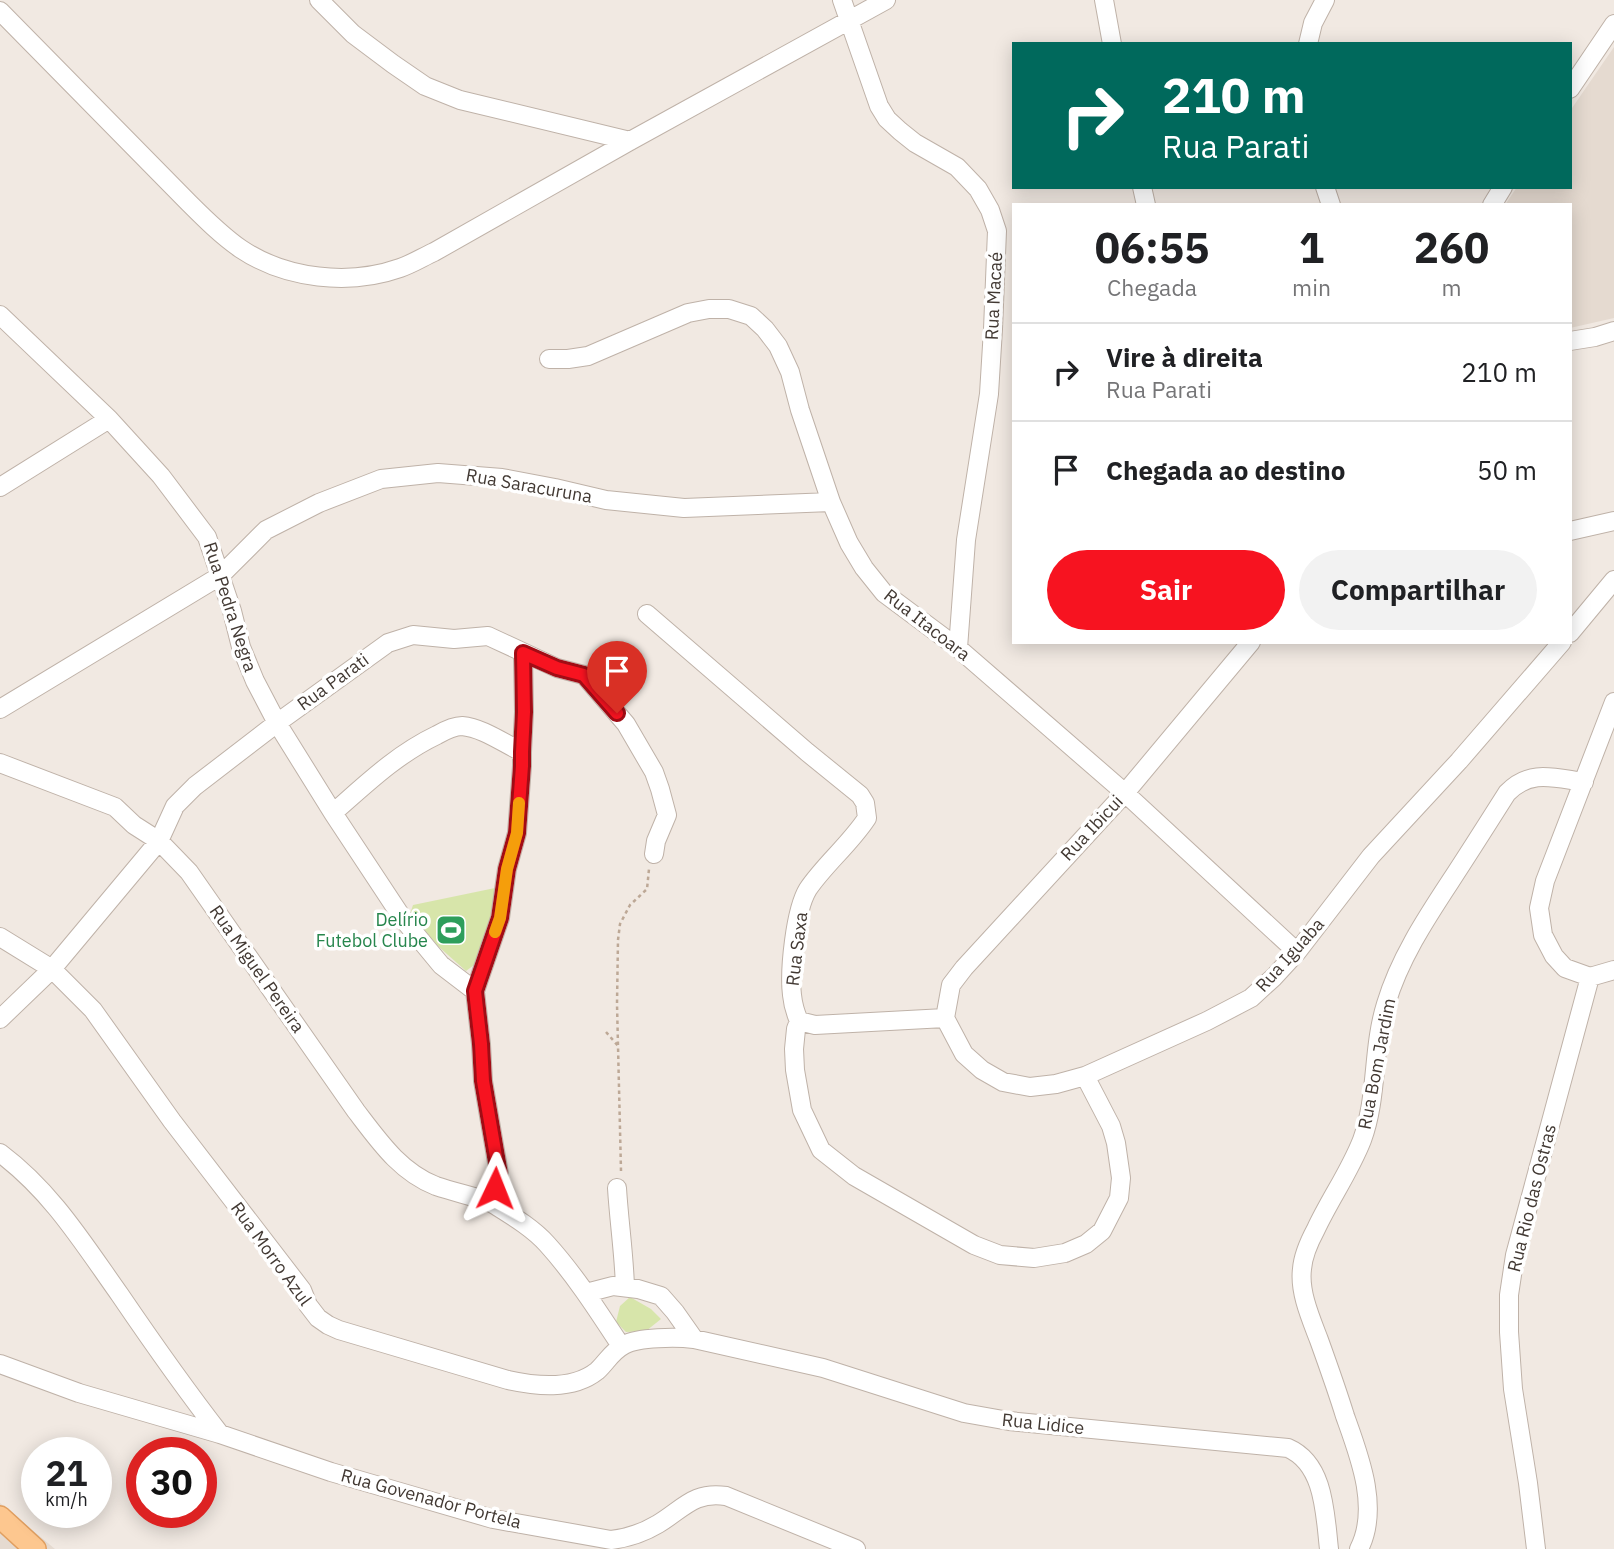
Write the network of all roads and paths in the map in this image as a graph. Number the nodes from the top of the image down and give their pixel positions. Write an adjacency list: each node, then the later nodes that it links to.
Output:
1 (319, 0): 12 (street)
2 (842, 0): 7 (street, Rua Macaé)
3 (886, 0): 7 (street)
4 (1104, 0): 9 (street)
5 (1325, 0): 10 (street)
6 (0, 11): 12 (street)
7 (849, 20): 12 (street); 28 (street, Rua Macaé)
8 (1614, 24): 11 (street)
9 (1112, 42)
10 (1308, 42)
11 (1572, 86)
12 (629, 141)
13 (0, 315): 17 (street, Rua Pedra Negra)
14 (1614, 331): 15 (street)
15 (1572, 341)
16 (549, 359): 19 (street, Rua Itacoara)
17 (108, 419): 18 (street); 22 (street, Rua Pedra Negra)
18 (0, 487)
19 (831, 502): 22 (street, Rua Saracuruna); 28 (street, Rua Itacoara)
20 (1614, 521): 21 (street)
21 (1572, 531)
22 (220, 576): 31 (street, Rua Saracuruna); 32 (street, Rua Pedra Negra)
23 (1614, 580): 25 (street)
24 (647, 614): 48 (street, Rua Saxa)
25 (1572, 631)
26 (1249, 644): 36 (street, Rua Ibicui)
27 (1560, 644): 41 (street, Rua Iguaba)
28 (958, 648): 36 (street, Rua Itacoara)
29 (523, 653): 32 (street, Rua Parati); 33 (street); 39 (street, Rua Parati)
30 (1614, 702): 35 (street)
31 (0, 709)
32 (277, 723): 37 (street, Rua Pedra Negra); 38 (street, Rua Parati)
33 (522, 752): 37 (street); 45 (street)
34 (0, 763): 38 (street, Rua Miguel Pereira)
35 (1584, 782): 44 (street); 65 (street, Rua Bom Jardim)
36 (1125, 793): 41 (street, Rua Itacoara); 46 (street, Rua Ibicui)
37 (334, 813): 45 (street, Rua Pedra Negra)
38 (159, 841): 42 (street, Rua Parati); 54 (street, Rua Miguel Pereira)
39 (654, 854): 50 (path)
40 (0, 937): 42 (street, Rua Morro Azul)
41 (1297, 952): 51 (street, Rua Iguaba)
42 (52, 969): 47 (street, Rua Parati); 58 (street, Rua Morro Azul)
43 (1614, 970): 44 (street)
44 (1590, 977): 66 (street, Rua Rio das Ostras)
45 (475, 991): 54 (street)
46 (945, 1018): 48 (street); 51 (street, Rua Iguaba)
47 (0, 1019)
48 (799, 1021): 51 (street)
49 (606, 1032): 50 (path)
50 (619, 1048): 53 (path)
51 (1085, 1076)
52 (0, 1153): 60 (street)
53 (617, 1188): 55 (street)
54 (490, 1202): 56 (street)
55 (625, 1287): 56 (street); 57 (street)
56 (586, 1293): 58 (street)
57 (694, 1339): 58 (street, Rua Lidice); 64 (street, Rua Lidice)
58 (627, 1343)
59 (0, 1364): 60 (street, Rua Govenador Portela)
60 (220, 1434): 63 (street, Rua Govenador Portela)
61 (0, 1517): 62 (main road)
62 (35, 1549)
63 (856, 1549)
64 (1329, 1549)
65 (1359, 1549)
66 (1535, 1549)

